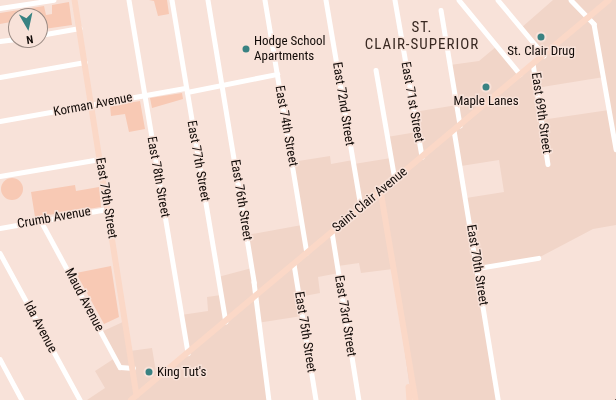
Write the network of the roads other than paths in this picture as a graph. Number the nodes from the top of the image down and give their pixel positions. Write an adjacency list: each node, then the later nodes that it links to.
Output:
1 (53, 0): 13 (street)
2 (75, 0): 16 (main road, East 79th Street)
3 (129, 0): 27 (street, East 78th Street)
4 (172, 0): 26 (street, East 77th Street)
5 (208, 0): 25 (street, East 76th Street)
6 (265, 0): 22 (street, East 74th Street)
7 (326, 0): 39 (street, East 72nd Street)
8 (395, 0): 33 (street, East 71st Street)
9 (459, 0): 23 (street, East 69th Street)
10 (498, 0): 18 (street)
11 (571, 0): 15 (street)
12 (609, 0): 15 (main road, Saint Clair Avenue)
13 (0, 8)
14 (441, 10): 30 (street)
15 (589, 17): 18 (main road, Saint Clair Avenue); 32 (street)
16 (79, 28): 17 (street); 19 (main road, East 79th Street)
17 (48, 34)
18 (544, 54): 20 (main road, Saint Clair Avenue)
19 (84, 62): 24 (street); 28 (main road, East 79th Street)
20 (533, 63): 23 (main road, Saint Clair Avenue); 35 (street, East 69th Street)
21 (376, 70): 37 (street)
22 (277, 74): 25 (street, Korman Avenue); 45 (street, East 74th Street)
23 (520, 74): 30 (main road, Saint Clair Avenue)
24 (0, 77)
25 (222, 85): 26 (street, Korman Avenue); 49 (street, East 76th Street)
26 (186, 90): 27 (street, Korman Avenue); 50 (street, East 77th Street)
27 (144, 94): 28 (street, Korman Avenue); 51 (street, East 78th Street)
28 (91, 106): 29 (street, Korman Avenue); 34 (main road, East 79th Street)
29 (0, 122)
30 (460, 125): 31 (main road, Saint Clair Avenue)
31 (454, 130): 33 (main road, Saint Clair Avenue); 48 (street, East 70th Street)
32 (616, 150)
33 (422, 157): 37 (main road, Saint Clair Avenue)
34 (100, 159): 36 (street); 40 (main road, East 79th Street)
35 (548, 164)
36 (0, 176)
37 (395, 180): 38 (main road, Saint Clair Avenue)
38 (381, 191): 39 (main road, Saint Clair Avenue); 54 (main road)
39 (361, 208): 43 (main road, Saint Clair Avenue)
40 (108, 209): 41 (street, Crumb Avenue); 53 (main road, East 79th Street)
41 (42, 221): 42 (street, Crumb Avenue); 53 (street, Maud Avenue)
42 (0, 228)
43 (332, 232): 45 (main road, Saint Clair Avenue); 61 (street, East 73rd Street)
44 (0, 253): 57 (street, Ida Avenue)
45 (307, 253): 47 (main road, Saint Clair Avenue)
46 (538, 258): 48 (street)
47 (294, 264): 49 (main road, Saint Clair Avenue); 60 (street, East 75th Street)
48 (478, 268): 64 (street, East 70th Street)
49 (254, 297): 50 (main road, Saint Clair Avenue); 59 (street, East 76th Street)
50 (226, 321): 51 (main road, Saint Clair Avenue)
51 (188, 353): 55 (main road, Saint Clair Avenue)
52 (0, 359): 56 (street)
53 (133, 368): 55 (main road, East 79th Street)
54 (409, 379): 62 (main road); 63 (main road)
55 (137, 395): 58 (main road, Saint Clair Avenue)
56 (22, 400)
57 (80, 400)
58 (131, 400)
59 (269, 400)
60 (316, 400)
61 (359, 400)
62 (410, 400)
63 (416, 400)
64 (498, 400)

